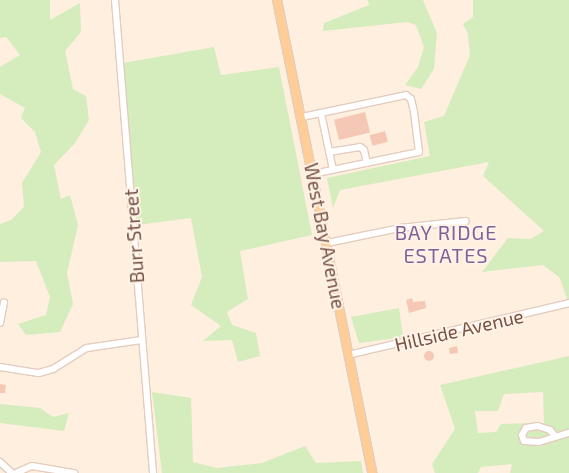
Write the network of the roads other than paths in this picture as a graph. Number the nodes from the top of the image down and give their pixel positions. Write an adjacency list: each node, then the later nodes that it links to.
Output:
1 (115, 0): 14 (street, Burr Street)
2 (277, 0): 4 (main road, West Bay Avenue)
3 (321, 112): 4 (street); 5 (street); 6 (street)
4 (302, 116): 8 (main road, West Bay Avenue)
5 (329, 152): 6 (street); 7 (street)
6 (367, 163): 7 (street)
7 (332, 170): 8 (street)
8 (313, 174): 10 (main road, West Bay Avenue)
9 (466, 221): 10 (street)
10 (327, 243): 15 (main road, West Bay Avenue)
11 (4, 302): 13 (street)
12 (569, 303): 15 (street, Hillside Avenue)
13 (0, 323)
14 (141, 340): 16 (street); 23 (street, Burr Street)
15 (348, 355): 24 (main road, West Bay Avenue)
16 (0, 367)
17 (569, 432): 18 (street)
18 (555, 436)
19 (0, 462): 20 (street)
20 (12, 473)
21 (16, 473): 22 (street)
22 (74, 473)
23 (153, 473)
24 (372, 473)

